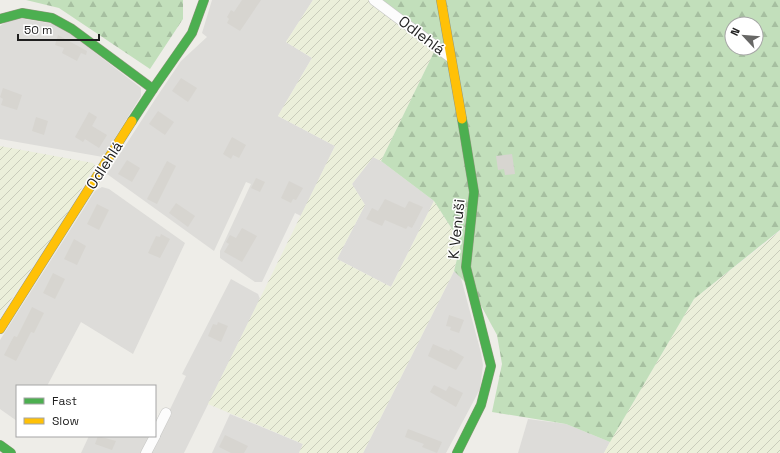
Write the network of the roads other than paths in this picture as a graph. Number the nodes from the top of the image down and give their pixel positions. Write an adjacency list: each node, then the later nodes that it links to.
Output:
1 (204, 0): 6 (street, Odlehlá)
2 (374, 0): 5 (street, Odlehlá)
3 (442, 0): 5 (street, K Venuši)
4 (0, 19): 6 (street)
5 (450, 57): 14 (street, K Venuši)
6 (153, 89): 7 (street, Odlehlá)
7 (0, 329)
8 (166, 413): 9 (street)
9 (156, 434)
10 (154, 437): 13 (street)
11 (0, 445): 12 (street)
12 (11, 453)
13 (146, 453)
14 (457, 453)

